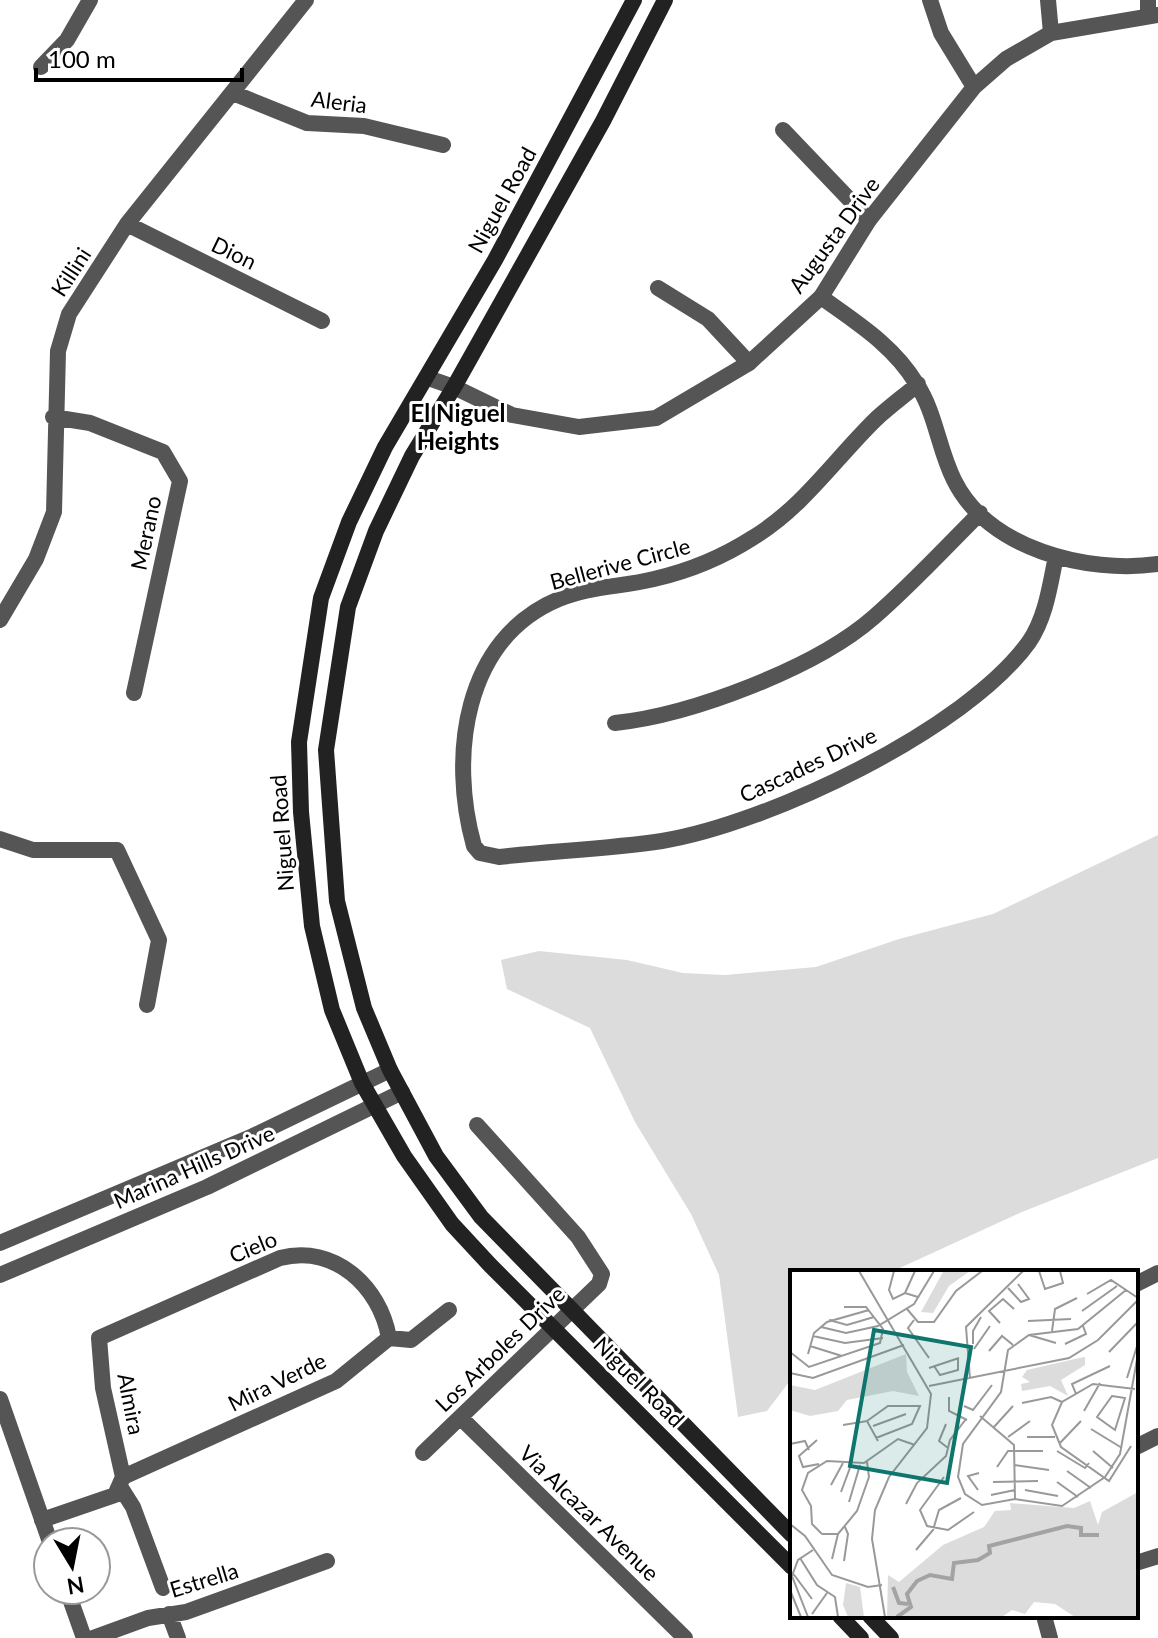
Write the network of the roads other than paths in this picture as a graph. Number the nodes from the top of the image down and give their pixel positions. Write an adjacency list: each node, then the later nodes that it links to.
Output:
1 (90, 0): 9 (street)
2 (306, 0): 11 (street, Killini)
3 (634, 0): 20 (main road, Niguel Road)
4 (665, 0): 22 (main road, Niguel Road)
5 (930, 0): 10 (street)
6 (1048, 0): 8 (street)
7 (1151, 10): 8 (street, Augusta Drive)
8 (1051, 33): 10 (street, Augusta Drive)
9 (41, 67)
10 (974, 87): 14 (street, Augusta Drive)
11 (233, 93): 13 (street, Aleria); 15 (street, Killini)
12 (783, 130): 14 (street)
13 (443, 145)
14 (869, 220): 17 (street, Augusta Drive)
15 (127, 224): 18 (street, Dion); 23 (street, Killini)
16 (658, 288): 19 (street)
17 (821, 297): 19 (street, Augusta Drive); 21 (street)
18 (322, 321)
19 (749, 363): 22 (street, Augusta Drive)
20 (428, 378): 22 (street, Augusta Drive); 34 (main road, Niguel Road)
21 (918, 384): 24 (street); 31 (street, Bellerive Circle)
22 (454, 387): 33 (main road, Niguel Road)
23 (53, 417): 27 (street, Killini); 28 (street, Merano)
24 (980, 513): 25 (street); 29 (street)
25 (1056, 556): 26 (street); 31 (street, Cascades Drive)
26 (1158, 564)
27 (0, 620)
28 (134, 693)
29 (615, 723)
30 (0, 839): 32 (street)
31 (480, 853)
32 (147, 1005)
33 (390, 1070): 34 (street, Marina Hills Drive); 35 (main road, Niguel Road)
34 (362, 1083): 36 (main road, Niguel Road); 38 (street, Marina Hills Drive)
35 (402, 1092): 36 (street, Marina Hills Drive); 43 (main road, Niguel Road)
36 (376, 1107): 40 (street, Marina Hills Drive); 44 (main road, Niguel Road)
37 (477, 1125): 43 (street, Los Arboles Drive)
38 (0, 1243)
39 (1158, 1273): 41 (street)
40 (0, 1275)
41 (1138, 1283)
42 (449, 1310): 46 (street, Mira Verde)
43 (570, 1310): 44 (street, Los Arboles Drive); 56 (main road, Niguel Road)
44 (553, 1327): 48 (street, Los Arboles Drive); 52 (main road, Niguel Road)
45 (99, 1338): 46 (street, Cielo); 53 (street, Almira)
46 (389, 1338): 53 (street, Mira Verde)
47 (0, 1399): 54 (street)
48 (462, 1419): 51 (street, Los Arboles Drive); 70 (street, Via Alcazar Avenue)
49 (1158, 1436): 50 (street)
50 (1138, 1446)
51 (423, 1453)
52 (699, 1474): 56 (main road); 60 (main road, Niguel Road)
53 (122, 1483): 54 (street, Mira Verde); 61 (street)
54 (42, 1520): 55 (street)
55 (44, 1526)
56 (789, 1527)
57 (1158, 1556): 59 (street)
58 (327, 1561): 63 (street, Estrella)
59 (1138, 1562)
60 (790, 1565)
61 (163, 1588)
62 (73, 1606): 67 (street)
63 (169, 1614): 68 (street, Estrella); 69 (street)
64 (842, 1618): 71 (main road)
65 (872, 1618): 72 (main road)
66 (1045, 1618): 73 (street)
67 (84, 1638)
68 (93, 1638)
69 (178, 1638)
70 (685, 1638)
71 (861, 1638)
72 (891, 1638)
73 (1050, 1638)

